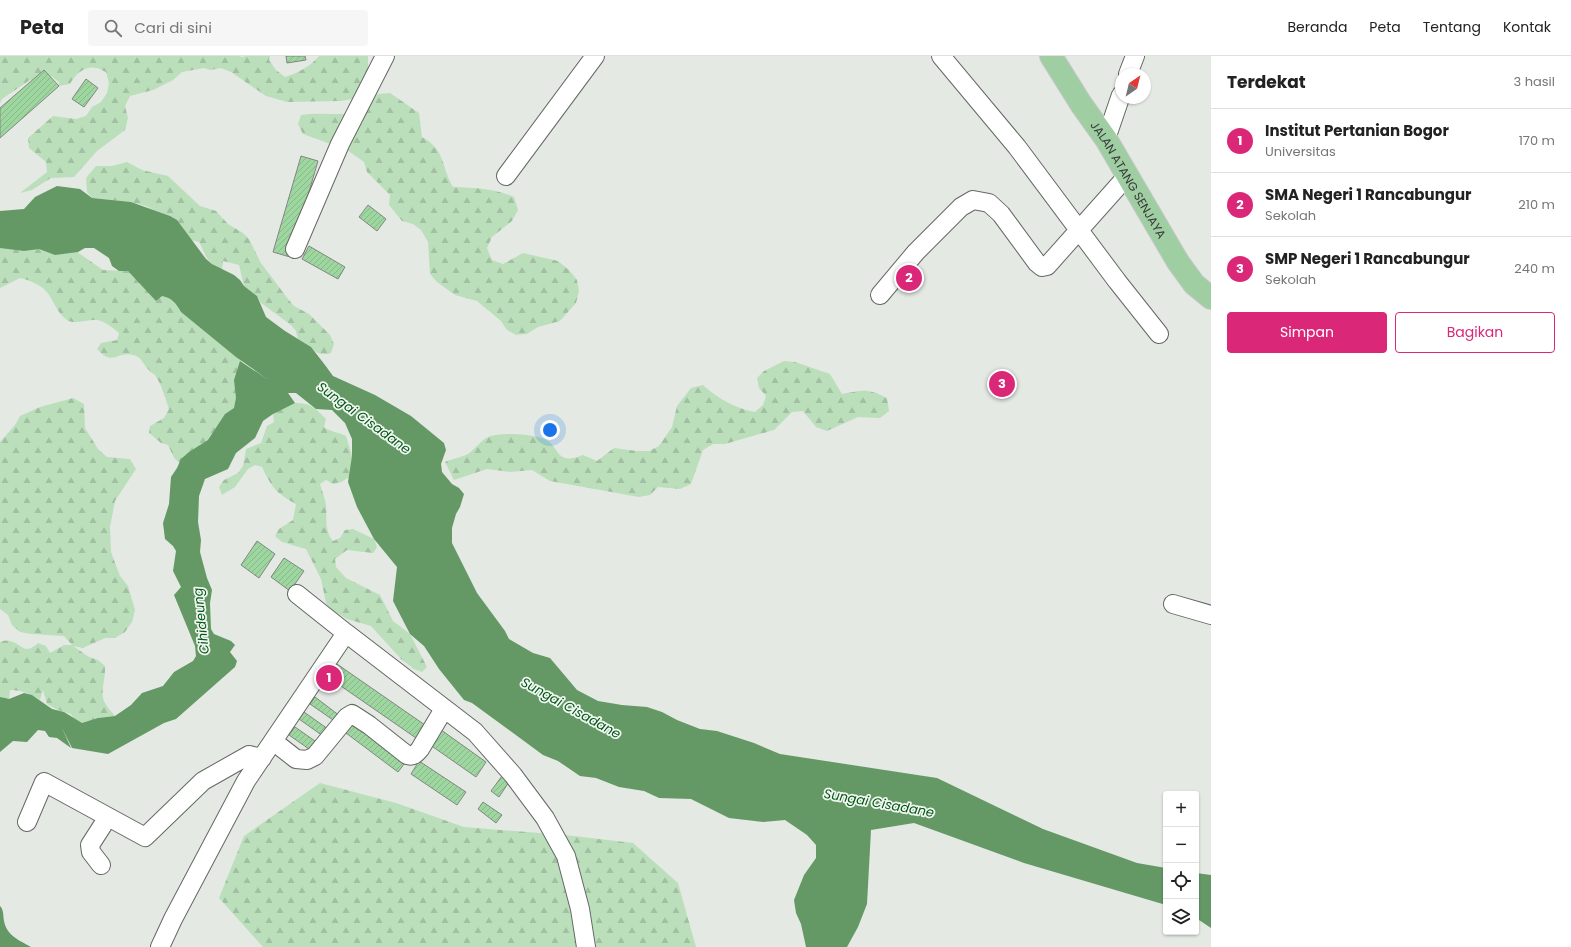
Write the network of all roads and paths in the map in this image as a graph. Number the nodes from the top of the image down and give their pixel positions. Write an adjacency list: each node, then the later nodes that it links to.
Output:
1 (385, 56): 12 (street)
2 (595, 56): 10 (street)
3 (941, 56): 11 (street)
4 (1051, 56): 8 (main road, JALAN ATANG SENJAYA)
5 (1135, 56): 6 (street)
6 (1130, 68)
7 (1118, 104): 8 (street)
8 (1106, 139): 9 (main road, JALAN ATANG SENJAYA)
9 (1128, 175): 11 (street); 14 (main road, JALAN ATANG SENJAYA)
10 (506, 176)
11 (1078, 230): 13 (street); 15 (street)
12 (295, 249)
13 (880, 295)
14 (1211, 298)
15 (1159, 334)
16 (297, 594): 19 (street)
17 (1173, 604): 18 (street)
18 (1211, 615)
19 (346, 633): 20 (street); 21 (street)
20 (444, 709): 21 (street); 27 (street)
21 (273, 741): 22 (street)
22 (262, 758): 23 (street); 26 (street)
23 (108, 817): 24 (street); 25 (street)
24 (27, 822)
25 (101, 865)
26 (160, 947)
27 (586, 947)

